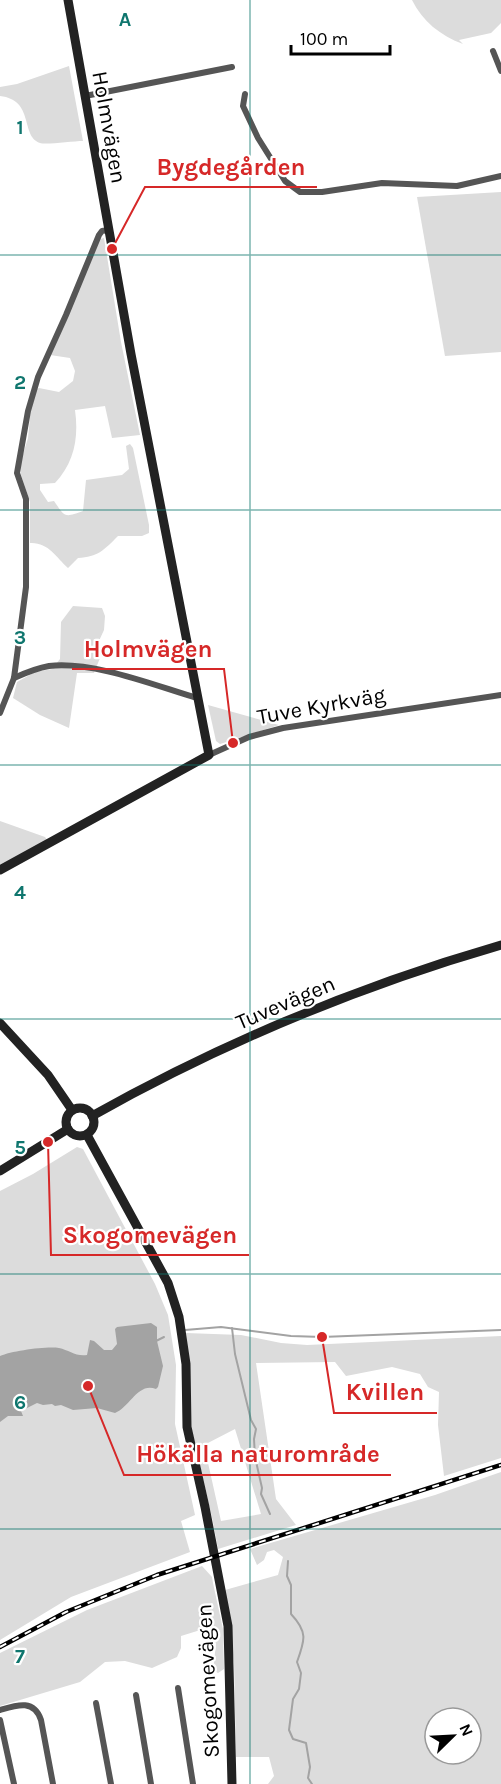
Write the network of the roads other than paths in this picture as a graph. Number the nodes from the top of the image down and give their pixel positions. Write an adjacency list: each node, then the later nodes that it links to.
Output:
1 (68, 0): 6 (street, Holmvägen)
2 (493, 51): 4 (street)
3 (232, 67): 6 (street)
4 (501, 71)
5 (245, 94): 7 (street)
6 (85, 96): 8 (street, Holmvägen)
7 (501, 177)
8 (108, 230): 9 (street); 11 (street, Holmvägen)
9 (14, 678): 11 (street); 12 (street)
10 (501, 695): 13 (street, Tuve Kyrkväg)
11 (197, 698): 13 (street, Holmvägen)
12 (0, 713)
13 (209, 755): 14 (street, Tuve Kyrkväg)
14 (0, 870)
15 (501, 945): 18 (street, Tuvevägen)
16 (0, 1023): 17 (street)
17 (72, 1110): 18 (street); 19 (street)
18 (93, 1116): 20 (street)
19 (68, 1130): 20 (street); 21 (street)
20 (87, 1135): 32 (street, Skogomevägen)
21 (0, 1171)
22 (178, 1689): 31 (street)
23 (136, 1695): 30 (street)
24 (96, 1703): 29 (street)
25 (0, 1710): 28 (street)
26 (0, 1720): 27 (street)
27 (14, 1784)
28 (52, 1784)
29 (111, 1784)
30 (151, 1784)
31 (193, 1784)
32 (232, 1784)

